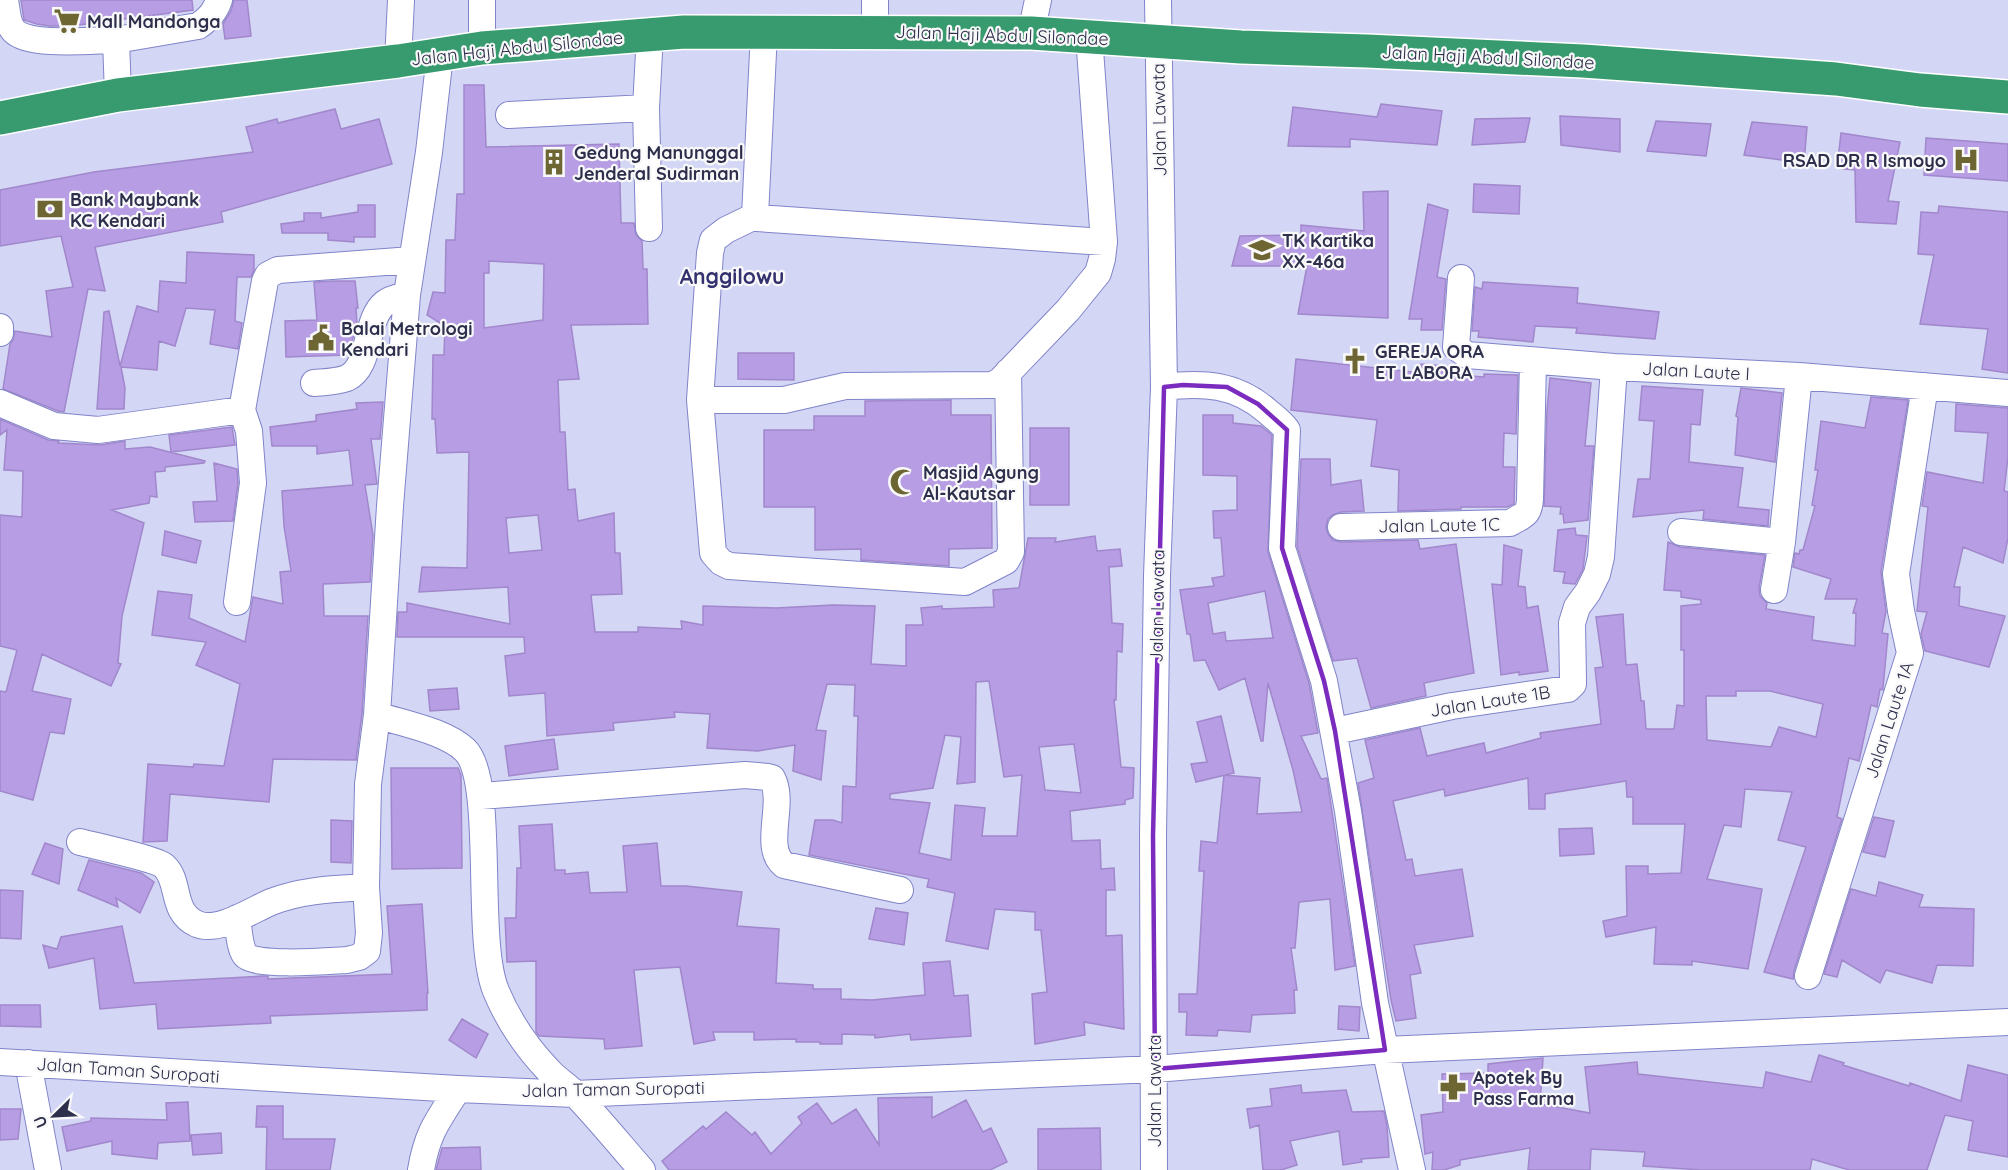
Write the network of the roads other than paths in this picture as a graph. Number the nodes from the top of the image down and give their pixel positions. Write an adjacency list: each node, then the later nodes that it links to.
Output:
1 (5, 0): 13 (street)
2 (219, 0): 13 (street)
3 (401, 0): 17 (street)
4 (482, 0): 15 (street)
5 (875, 0): 9 (street)
6 (1038, 0): 10 (street)
7 (1158, 0): 14 (street, Jalan Lawata)
8 (764, 33): 9 (highway, Jalan Haji Abdul Silondae); 11 (highway, Jalan Haji Abdul Silondae); 23 (street)
9 (874, 33): 10 (highway, Jalan Haji Abdul Silondae)
10 (1030, 33): 12 (highway, Jalan Haji Abdul Silondae)
11 (650, 34): 15 (highway, Jalan Haji Abdul Silondae); 20 (street)
12 (1089, 36): 14 (highway, Jalan Haji Abdul Silondae); 25 (street)
13 (116, 40): 18 (street)
14 (1157, 41): 19 (highway, Jalan Haji Abdul Silondae); 37 (street, Jalan Lawata)
15 (482, 48): 16 (highway, Jalan Haji Abdul Silondae)
16 (440, 55): 17 (highway, Jalan Haji Abdul Silondae); 26 (street)
17 (398, 61): 18 (highway, Jalan Haji Abdul Silondae)
18 (118, 96): 22 (highway, Jalan Haji Abdul Silondae)
19 (2008, 97)
20 (646, 108): 21 (street); 24 (street)
21 (509, 115)
22 (0, 118)
23 (755, 216): 25 (street); 39 (street)
24 (649, 228)
25 (1104, 242): 33 (street)
26 (412, 260): 28 (street); 41 (street)
27 (1461, 278): 31 (street, Jalan Laute I)
28 (407, 295): 35 (street); 47 (street)
29 (0, 327): 30 (street)
30 (0, 333)
31 (1533, 361): 32 (street, Jalan Laute I); 42 (street, Jalan Laute 1C)
32 (1614, 367): 34 (street, Jalan Laute I); 48 (street, Jalan Laute 1B)
33 (1008, 372): 39 (street); 39 (street)
34 (1799, 376): 36 (street, Jalan Laute I); 44 (street)
35 (314, 383)
36 (1925, 386): 38 (street, Jalan Laute I); 54 (street, Jalan Laute 1A)
37 (1164, 387): 48 (street); 59 (street, Jalan Lawata)
38 (2008, 393)
39 (700, 400)
40 (0, 404): 41 (street)
41 (242, 410): 46 (street)
42 (1341, 527)
43 (1681, 532): 44 (street)
44 (1782, 542): 45 (street)
45 (1774, 590)
46 (237, 602)
47 (377, 715): 49 (street); 51 (street)
48 (1335, 731): 56 (street)
49 (481, 796): 52 (street); 61 (street)
50 (80, 842): 53 (street)
51 (366, 887): 53 (street); 53 (street)
52 (900, 890)
53 (237, 918)
54 (1808, 976)
55 (2008, 1022): 56 (street, Jalan Taman Suropati)
56 (1385, 1050): 59 (street, Jalan Taman Suropati); 66 (street)
57 (0, 1062): 58 (street, Jalan Taman Suropati)
58 (28, 1063): 60 (street, Jalan Taman Suropati); 62 (street)
59 (1155, 1069): 61 (street, Jalan Taman Suropati); 65 (street, Jalan Lawata)
60 (458, 1089): 61 (street, Jalan Taman Suropati); 63 (street)
61 (575, 1094): 64 (street)
62 (48, 1170)
63 (421, 1170)
64 (642, 1170)
65 (1154, 1170)
66 (1412, 1170)

